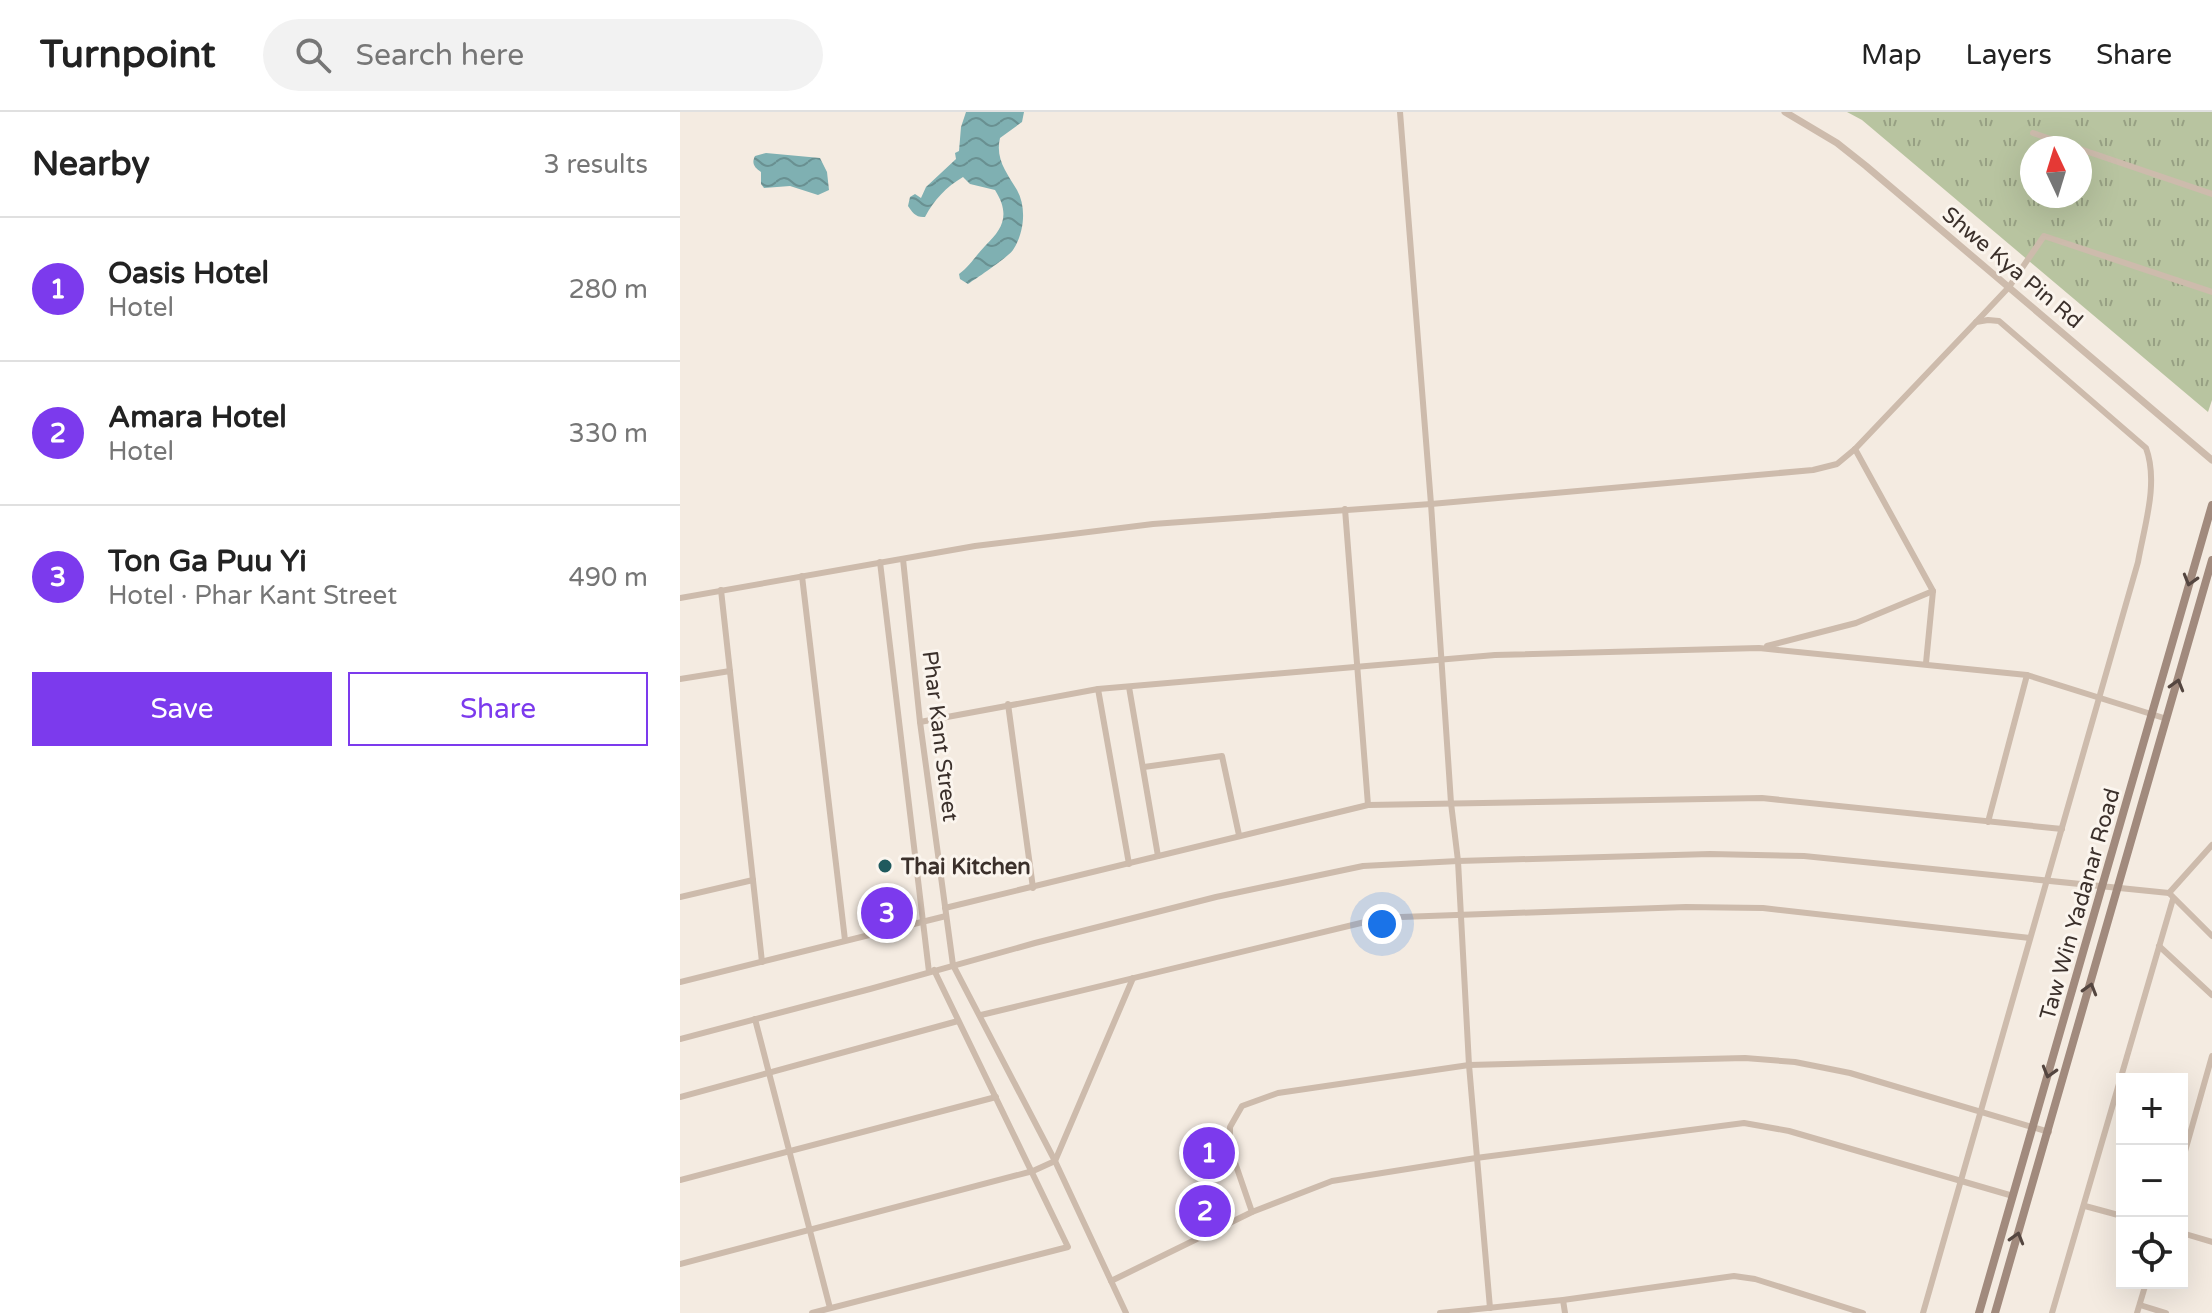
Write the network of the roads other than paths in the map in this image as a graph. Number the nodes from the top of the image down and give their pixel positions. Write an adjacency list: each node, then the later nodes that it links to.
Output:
1 (1400, 112): 12 (street)
2 (1790, 113): 7 (street, Shwe Kya Pin Rd)
3 (2033, 133): 4 (street)
4 (2042, 136)
5 (2092, 152): 6 (street)
6 (2212, 194)
7 (2009, 287): 8 (street); 9 (street); 11 (street, Shwe Kya Pin Rd)
8 (2212, 292)
9 (1976, 322): 10 (street); 31 (street)
10 (1855, 449): 12 (street); 20 (street)
11 (2212, 460)
12 (1431, 504): 14 (street); 23 (street)
13 (2212, 505): 33 (main road, Taw Win Yadanar Road, one-way to 33)
14 (1345, 509): 15 (street); 25 (street)
15 (903, 559): 17 (street); 35 (street, Phar Kant Street)
16 (2212, 560): 34 (main road, Taw Win Yadanar Road, one-way to 16)
17 (880, 562): 18 (street); 55 (street)
18 (802, 576): 19 (street); 58 (street)
19 (721, 590): 21 (street); 26 (street)
20 (1933, 591): 22 (street); 24 (street)
21 (680, 598)
22 (1759, 648): 23 (street); 24 (street)
23 (1441, 660): 25 (street); 37 (street)
24 (1926, 663): 27 (street)
25 (1356, 669): 29 (street); 38 (street)
26 (730, 671): 28 (street); 46 (street)
27 (2027, 675): 31 (street); 39 (street)
28 (680, 679)
29 (1129, 687): 30 (street); 36 (street)
30 (1098, 689): 32 (street); 45 (street)
31 (2098, 697): 33 (street); 40 (street)
32 (1008, 704): 35 (street); 50 (street)
33 (2153, 714): 34 (street); 48 (main road, Taw Win Yadanar Road)
34 (2167, 719): 49 (main road, Taw Win Yadanar Road)
35 (920, 722): 53 (street, Phar Kant Street)
36 (1144, 767): 41 (street); 43 (street)
37 (1451, 803): 38 (street); 39 (street); 44 (street)
38 (1368, 805): 41 (street)
39 (1988, 822): 40 (street)
40 (2062, 829): 47 (street)
41 (1239, 835): 43 (street)
42 (2211, 849): 51 (street)
43 (1158, 856): 45 (street)
44 (1458, 861): 47 (street); 54 (street); 61 (street)
45 (1129, 864): 50 (street)
46 (753, 880): 52 (street); 60 (street)
47 (2045, 881): 48 (street); 57 (street)
48 (2102, 886): 49 (street); 76 (main road, Taw Win Yadanar Road, one-way to 76)
49 (2119, 887): 51 (street); 77 (main road, Taw Win Yadanar Road, one-way to 49)
50 (1033, 888): 53 (street)
51 (2171, 896): 56 (street); 59 (street)
52 (680, 897)
53 (946, 912): 55 (street); 61 (street, Phar Kant Street)
54 (1459, 916): 57 (street); 63 (street); 71 (street)
55 (924, 920): 58 (street); 62 (street)
56 (2212, 936)
57 (2030, 938): 75 (street)
58 (845, 940): 60 (street)
59 (2159, 946): 65 (street); 86 (street)
60 (762, 962): 64 (street)
61 (953, 965): 62 (street); 66 (street)
62 (932, 971): 67 (street); 68 (street)
63 (1133, 978): 66 (street); 81 (street)
64 (680, 982)
65 (2212, 995)
66 (981, 1015): 81 (street)
67 (755, 1019): 69 (street); 72 (street)
68 (958, 1021): 72 (street); 74 (street)
69 (680, 1039)
70 (2212, 1056): 78 (street)
71 (1469, 1065): 75 (street); 80 (street); 87 (street)
72 (768, 1074): 73 (street); 79 (street)
73 (680, 1097)
74 (996, 1097): 79 (street); 82 (street)
75 (1980, 1112): 76 (street); 84 (street)
76 (2033, 1127): 77 (street); 85 (main road, Taw Win Yadanar Road)
77 (2049, 1132): 106 (main road, Taw Win Yadanar Road, one-way to 77)
78 (2187, 1145)
79 (788, 1152): 83 (street); 89 (street)
80 (1476, 1158): 84 (street); 87 (street); 97 (street)
81 (1055, 1161): 82 (street); 93 (street)
82 (1033, 1171): 89 (street); 96 (street)
83 (680, 1180)
84 (1960, 1180): 85 (street); 104 (street)
85 (2013, 1196): 105 (main road, Taw Win Yadanar Road)
86 (2085, 1206): 88 (street); 107 (street)
87 (1252, 1212): 93 (street)
88 (2116, 1214)
89 (810, 1230): 92 (street); 96 (street)
90 (2188, 1235): 91 (street)
91 (2212, 1242)
92 (680, 1264)
93 (1111, 1281): 100 (street)
94 (2144, 1289): 98 (street)
95 (1563, 1300): 97 (street); 102 (street); 103 (street)
96 (830, 1308): 99 (street)
97 (1490, 1308): 101 (street)
98 (2138, 1309): 108 (street)
99 (812, 1313)
100 (1126, 1313)
101 (1440, 1313)
102 (1565, 1313)
103 (1863, 1313)
104 (1923, 1313)
105 (1979, 1313)
106 (1995, 1313)
107 (2052, 1313)
108 (2166, 1313)

